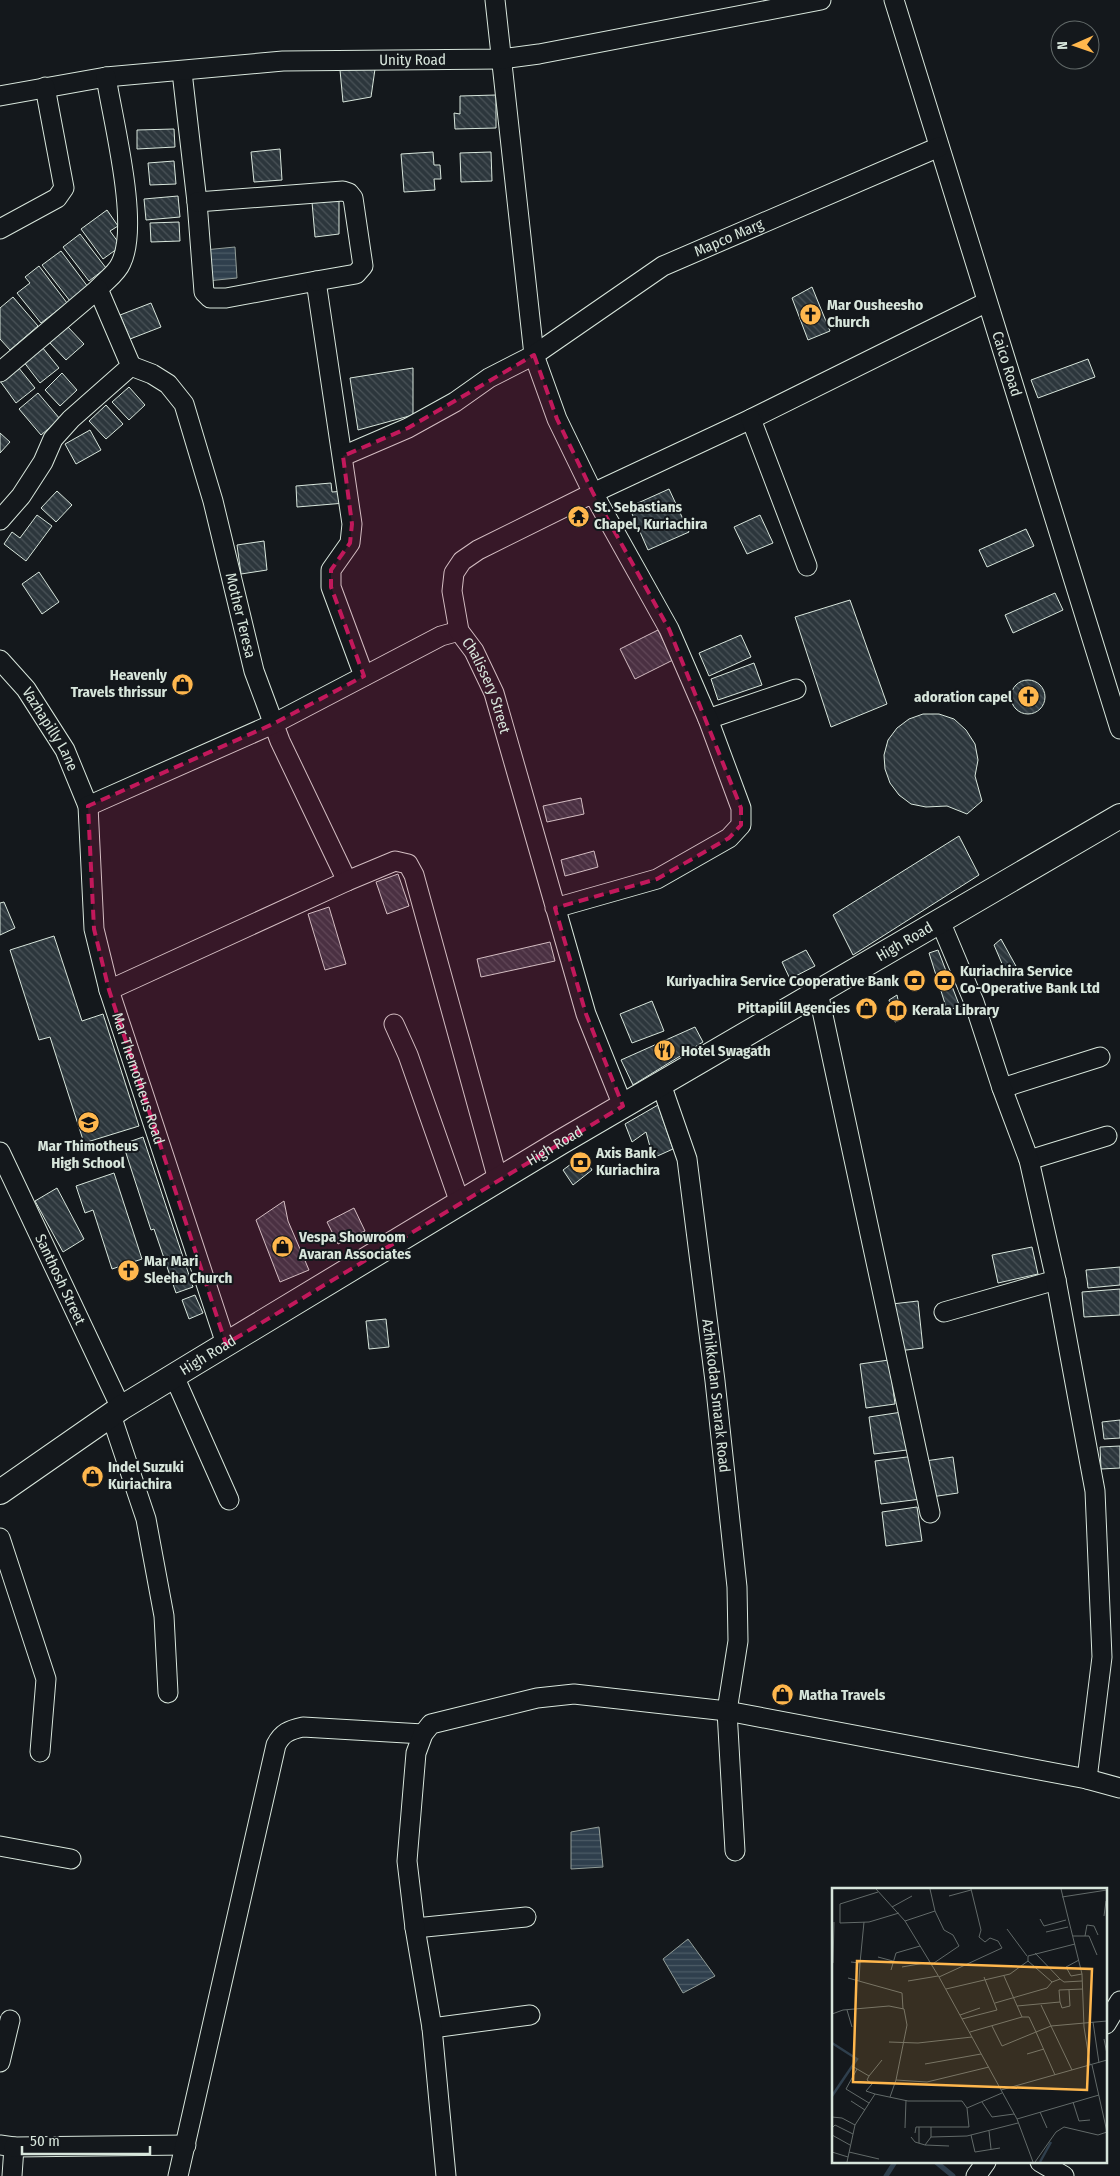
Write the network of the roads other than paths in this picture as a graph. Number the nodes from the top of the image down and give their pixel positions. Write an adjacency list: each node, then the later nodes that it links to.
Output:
1 (495, 0): 4 (street)
2 (821, 0): 4 (street, Unity Road)
3 (894, 0): 9 (street, Caico Road)
4 (502, 59): 5 (street, Unity Road); 15 (street)
5 (182, 72): 6 (street, Unity Road); 10 (street)
6 (106, 77): 7 (street, Unity Road); 13 (street)
7 (45, 87): 8 (street, Unity Road); 11 (street)
8 (0, 96)
9 (939, 147): 14 (street, Caico Road); 15 (street, Mapco Marg)
10 (197, 202): 12 (street); 12 (street)
11 (0, 229)
12 (316, 281): 19 (street)
13 (98, 289): 16 (street); 17 (street)
14 (987, 302): 18 (street); 29 (street, Caico Road)
15 (534, 355): 19 (street, Mapco Marg); 20 (street)
16 (131, 366): 21 (street); 28 (street, Mother Teresa)
17 (0, 372)
18 (751, 419): 20 (street); 22 (street)
19 (343, 456): 25 (street)
20 (593, 493): 23 (street); 27 (street)
21 (0, 520)
22 (807, 566)
23 (459, 631): 25 (street, Chalissery Street); 33 (street, Chalissery Street)
24 (0, 660): 30 (street, Vazhapilly Lane)
25 (364, 676): 28 (street, Chalissery Street)
26 (796, 689): 27 (street)
27 (708, 719): 33 (street)
28 (273, 724): 30 (street, Chalissery Street); 32 (street, Mother Teresa)
29 (1120, 729)
30 (88, 806): 35 (street, Mar Themotheus Road)
31 (1120, 816): 34 (main road, High Road)
32 (346, 881): 35 (street); 45 (street)
33 (555, 908): 41 (street, Chalissery Street)
34 (940, 921): 36 (main road, High Road); 40 (street)
35 (109, 990): 49 (street, Mar Themotheus Road)
36 (818, 992): 39 (main road, High Road); 54 (street)
37 (394, 1024): 46 (street)
38 (1100, 1057): 40 (street)
39 (661, 1084): 41 (main road, High Road); 57 (street, Azhikkodan Smarak Road)
40 (1002, 1088): 44 (street)
41 (623, 1106): 45 (main road, High Road)
42 (1107, 1136): 44 (street)
43 (0, 1152): 51 (street, Santhosh Street)
44 (1029, 1160): 47 (street)
45 (498, 1180): 46 (main road, High Road)
46 (460, 1203): 49 (main road, High Road)
47 (1056, 1280): 48 (street); 60 (street)
48 (944, 1312)
49 (226, 1344): 50 (main road, High Road)
50 (174, 1376): 51 (main road, High Road); 53 (street)
51 (116, 1412): 52 (main road, High Road); 56 (street, Santhosh Street)
52 (3, 1484)
53 (230, 1500)
54 (930, 1513)
55 (0, 1538): 59 (street)
56 (168, 1692)
57 (727, 1711): 58 (street); 60 (street); 63 (street, Azhikkodan Smarak Road)
58 (423, 1734): 66 (street); 73 (street)
59 (40, 1752)
60 (1087, 1779): 61 (street)
61 (1120, 1788)
62 (0, 1846): 64 (street)
63 (735, 1851)
64 (72, 1859)
65 (526, 1917): 66 (street)
66 (415, 1928): 71 (street)
67 (1120, 2001): 70 (street)
68 (530, 2016): 71 (street)
69 (10, 2020): 72 (street)
70 (1108, 2021)
71 (432, 2028): 79 (street)
72 (0, 2062)
73 (186, 2145): 74 (street); 78 (street)
74 (7, 2146): 77 (street)
75 (985, 2164): 80 (street)
76 (1043, 2164): 81 (street)
77 (12, 2176)
78 (178, 2176)
79 (446, 2176)
80 (976, 2176)
81 (1064, 2176)

